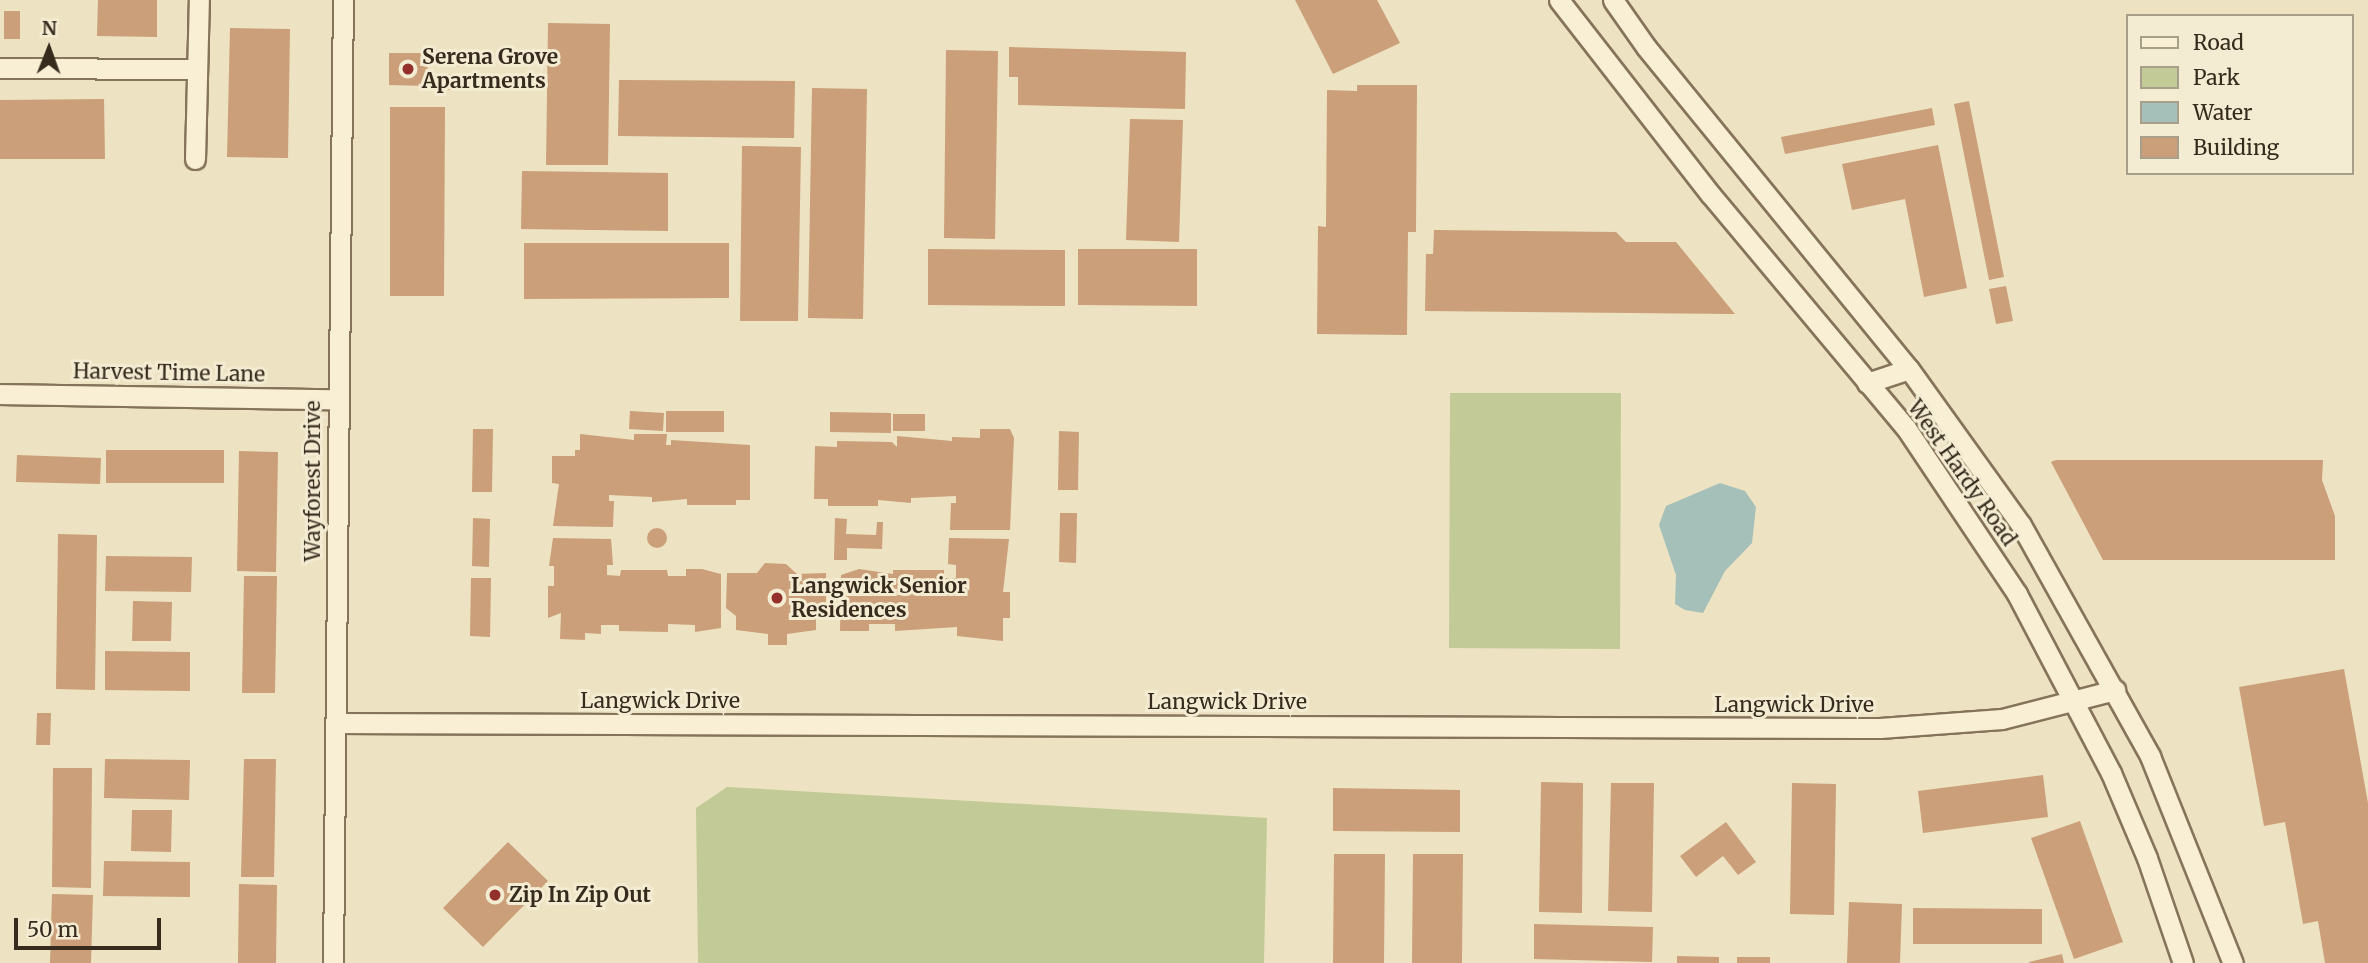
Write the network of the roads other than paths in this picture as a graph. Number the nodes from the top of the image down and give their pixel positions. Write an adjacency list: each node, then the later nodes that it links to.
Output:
1 (199, 0): 6 (street)
2 (343, 0): 11 (street, Wayforest Drive)
3 (1559, 0): 9 (street, West Hardy Road)
4 (1614, 0): 8 (street, West Hardy Road)
5 (0, 68): 6 (street)
6 (195, 69): 7 (street)
7 (195, 159)
8 (1909, 369): 9 (street); 12 (street, West Hardy Road)
9 (1867, 383): 13 (street, West Hardy Road)
10 (0, 394): 11 (street, Harvest Time Lane)
11 (336, 399): 14 (street, Wayforest Drive)
12 (2115, 690): 13 (street, Langwick Drive); 17 (street, West Hardy Road)
13 (2076, 700): 14 (street, Langwick Drive); 16 (street, West Hardy Road)
14 (335, 723): 15 (street, Wayforest Drive)
15 (333, 963)
16 (2183, 963)
17 (2233, 963)

